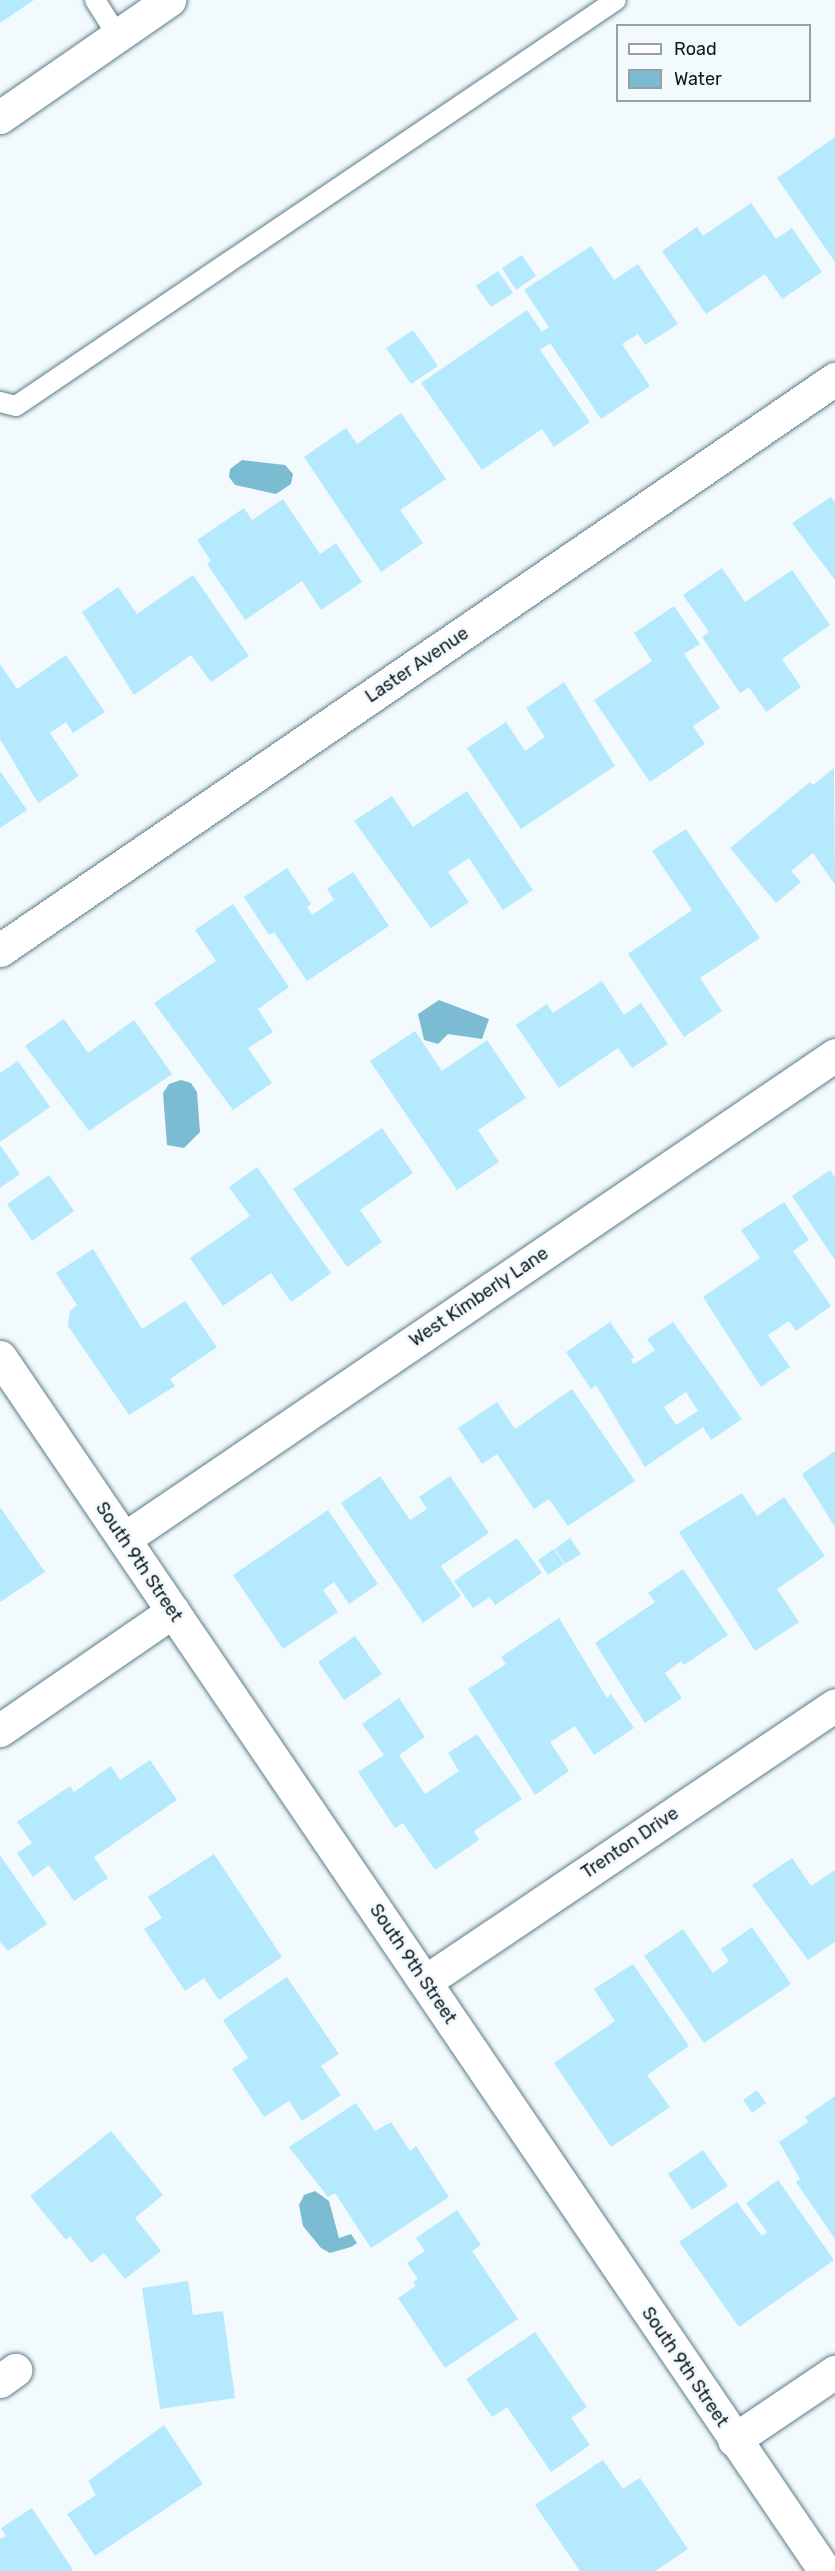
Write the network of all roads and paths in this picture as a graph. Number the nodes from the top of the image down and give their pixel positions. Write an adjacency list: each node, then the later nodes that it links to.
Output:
1 (94, 0): 4 (lane)
2 (169, 0): 4 (street)
3 (616, 0): 7 (lane)
4 (117, 35): 5 (street)
5 (0, 117)
6 (835, 380): 8 (street, Laster Avenue)
7 (0, 402)
8 (0, 950)
9 (835, 1055): 11 (street, West Kimberly Lane)
10 (0, 1357): 11 (street, South 9th Street)
11 (124, 1539): 12 (street, South 9th Street)
12 (173, 1611): 14 (street); 15 (street, South 9th Street)
13 (835, 1705): 15 (street, Trenton Drive)
14 (0, 1730)
15 (426, 1981): 17 (street, South 9th Street)
16 (835, 2372): 17 (street)
17 (734, 2440): 18 (street, South 9th Street)
18 (825, 2571)

